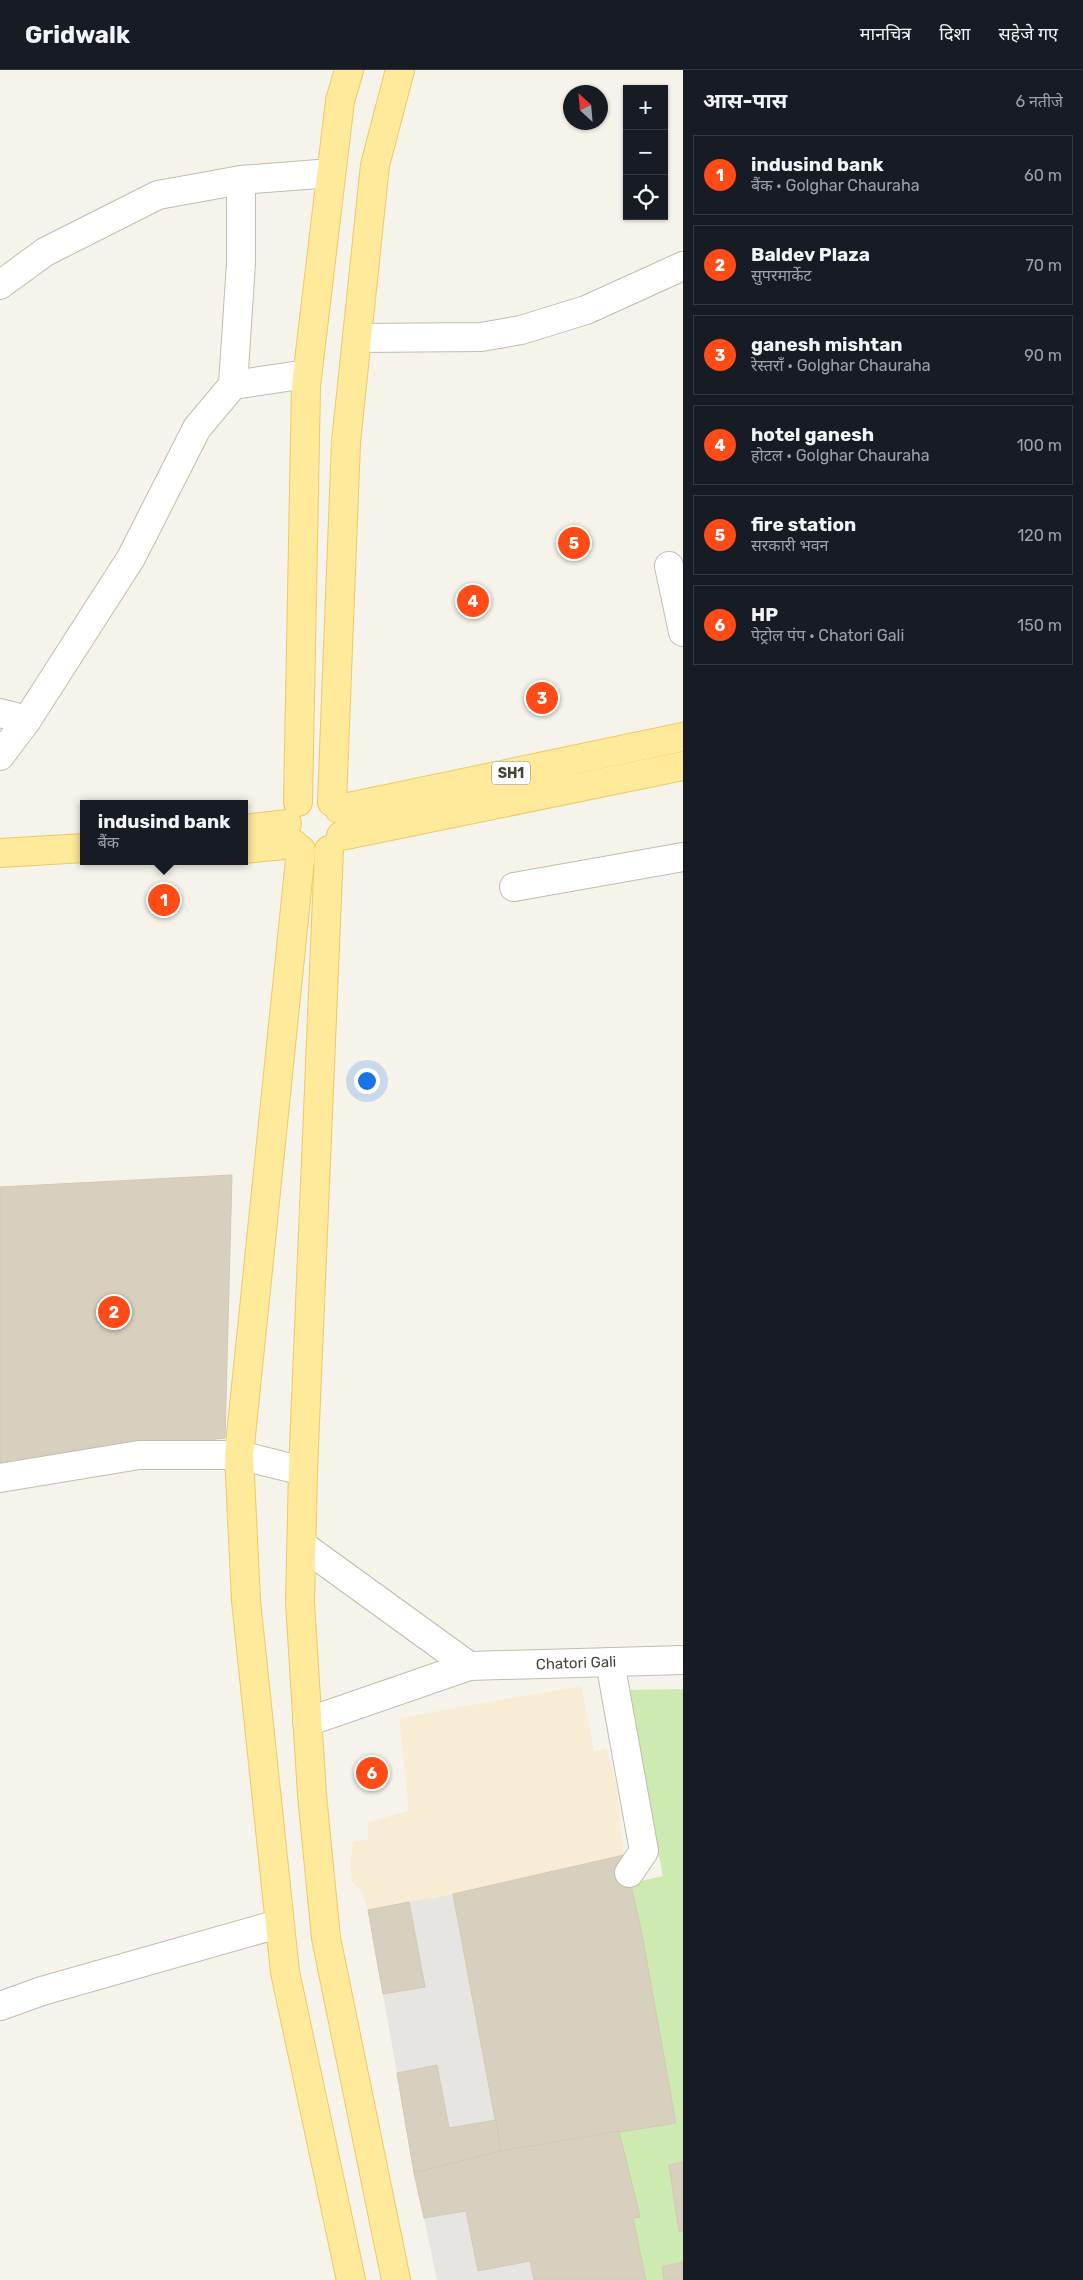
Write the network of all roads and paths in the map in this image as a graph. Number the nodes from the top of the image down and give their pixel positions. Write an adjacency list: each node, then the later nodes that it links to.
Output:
1 (349, 70): 3 (main road)
2 (400, 70): 7 (main road)
3 (331, 173): 4 (street); 8 (main road)
4 (241, 180): 6 (street); 9 (street)
5 (683, 266): 7 (street)
6 (0, 285)
7 (357, 338): 17 (main road)
8 (307, 374): 9 (street); 19 (main road)
9 (233, 385): 13 (street)
10 (669, 566): 11 (street)
11 (683, 632)
12 (0, 713): 13 (street)
13 (27, 720): 15 (street)
14 (683, 737): 17 (main road, SH1)
15 (0, 756)
16 (683, 766): 20 (main road, SH1)
17 (336, 806): 19 (main road); 20 (main road)
18 (248, 829): 19 (main road)
19 (295, 830): 20 (main road); 22 (main road); 26 (main road)
20 (335, 843): 27 (main road)
21 (80, 848): 23 (main road)
22 (248, 848)
23 (0, 853)
24 (683, 857): 25 (street)
25 (514, 887)
26 (239, 1455): 27 (street); 28 (street); 35 (main road)
27 (303, 1471): 29 (main road)
28 (0, 1478)
29 (302, 1545): 32 (street); 33 (main road)
30 (683, 1660): 31 (street, Chatori Gali)
31 (610, 1662): 32 (street, Chatori Gali); 34 (street)
32 (468, 1666): 33 (street, Chatori Gali)
33 (307, 1722): 38 (main road)
34 (629, 1873)
35 (278, 1924): 36 (street); 37 (main road)
36 (0, 2006)
37 (351, 2280)
38 (396, 2280)

